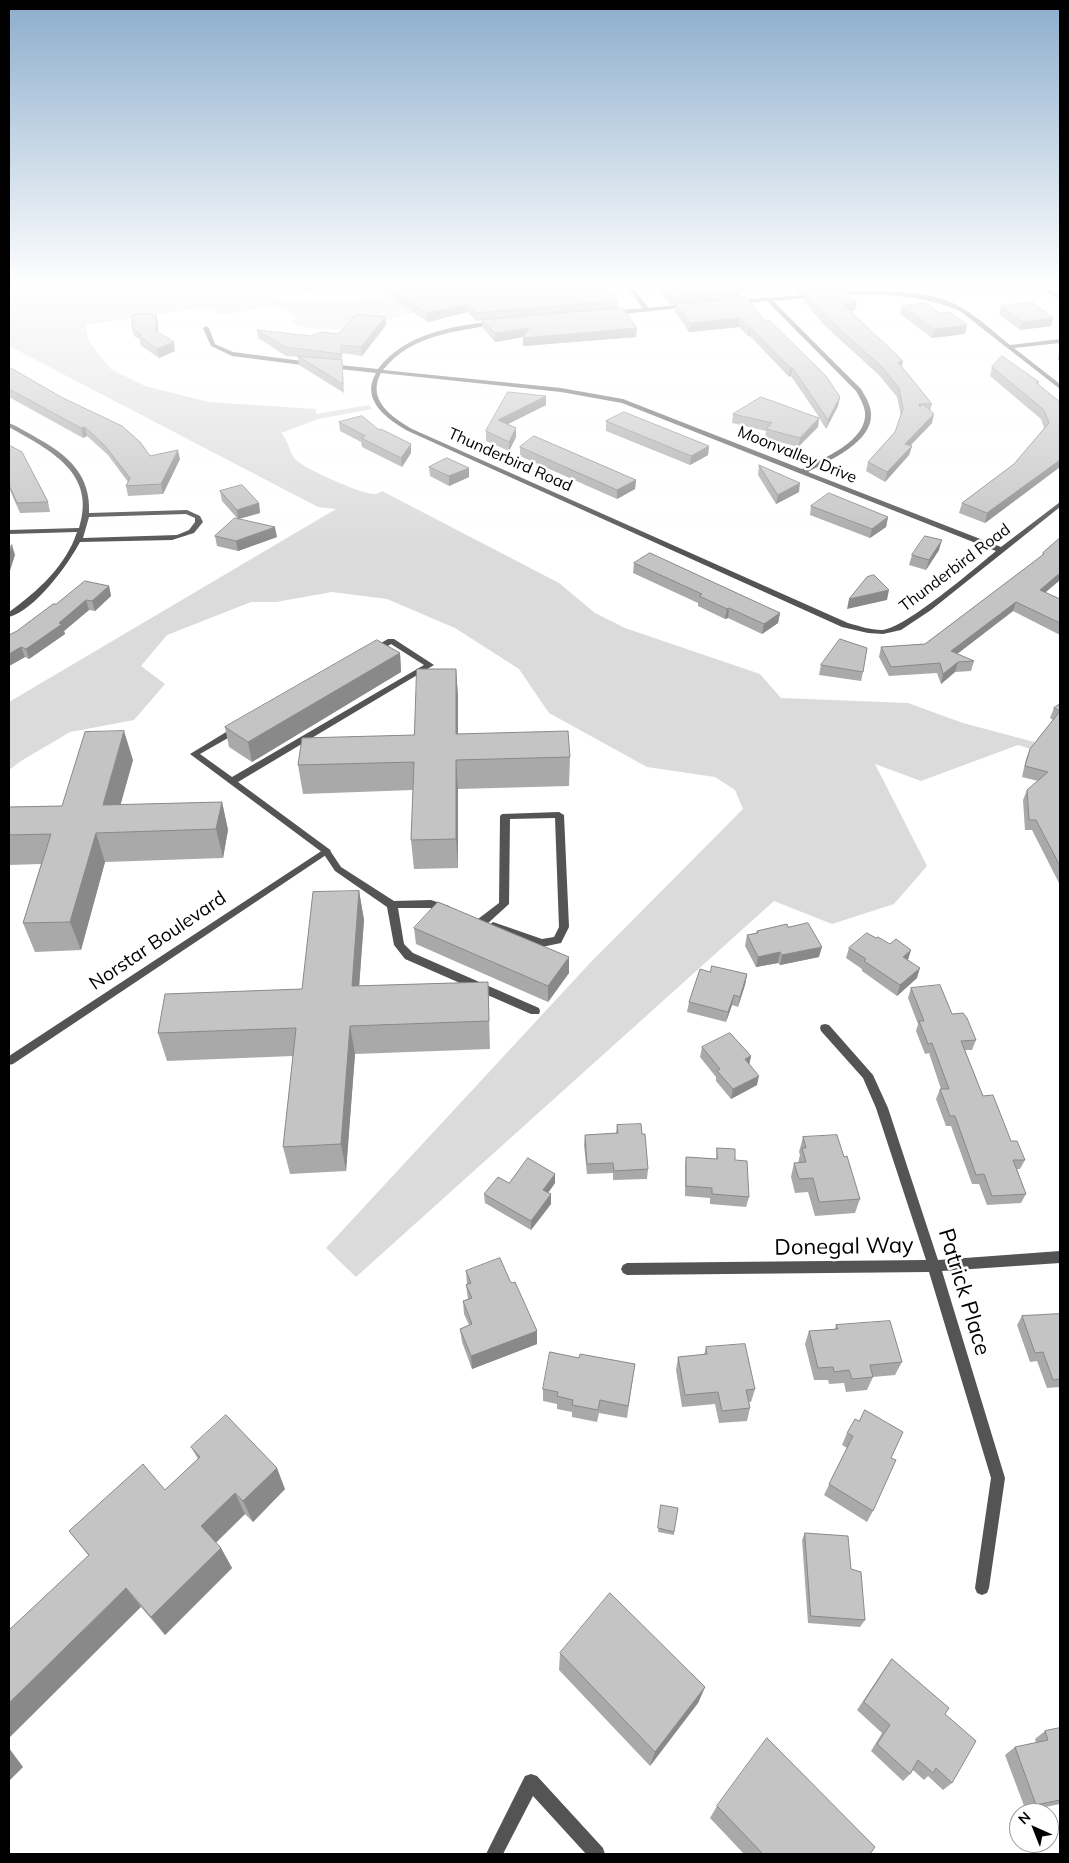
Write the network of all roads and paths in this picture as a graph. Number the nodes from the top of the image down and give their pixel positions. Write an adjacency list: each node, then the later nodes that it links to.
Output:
1 (377, 374): 13 (street, Thunderbird Road)
2 (406, 374): 7 (street, Moonvalley Drive)
3 (843, 374): 7 (street)
4 (1044, 374): 5 (street)
5 (1060, 387)
6 (9, 424): 9 (street)
7 (802, 472): 13 (street, Moonvalley Drive)
8 (1060, 504): 13 (street, Thunderbird Road)
9 (86, 514): 10 (street); 12 (street)
10 (82, 530): 11 (street); 12 (street)
11 (9, 532)
12 (79, 540): 14 (street)
13 (1001, 550)
14 (9, 615)
15 (365, 656): 17 (street)
16 (245, 724): 17 (street)
17 (232, 781): 18 (street)
18 (326, 851): 19 (street); 24 (street, Norstar Boulevard)
19 (392, 905): 20 (street); 22 (street)
20 (456, 912)
21 (478, 920): 21 (street)
22 (535, 1011)
23 (825, 1028): 26 (street, Patrick Place)
24 (9, 1061)
25 (1060, 1257): 26 (street, Donegal Way)
26 (934, 1266): 27 (street, Donegal Way); 28 (street, Patrick Place)
27 (627, 1270)
28 (982, 1588)
29 (494, 1854): 30 (street)
30 (597, 1854)

